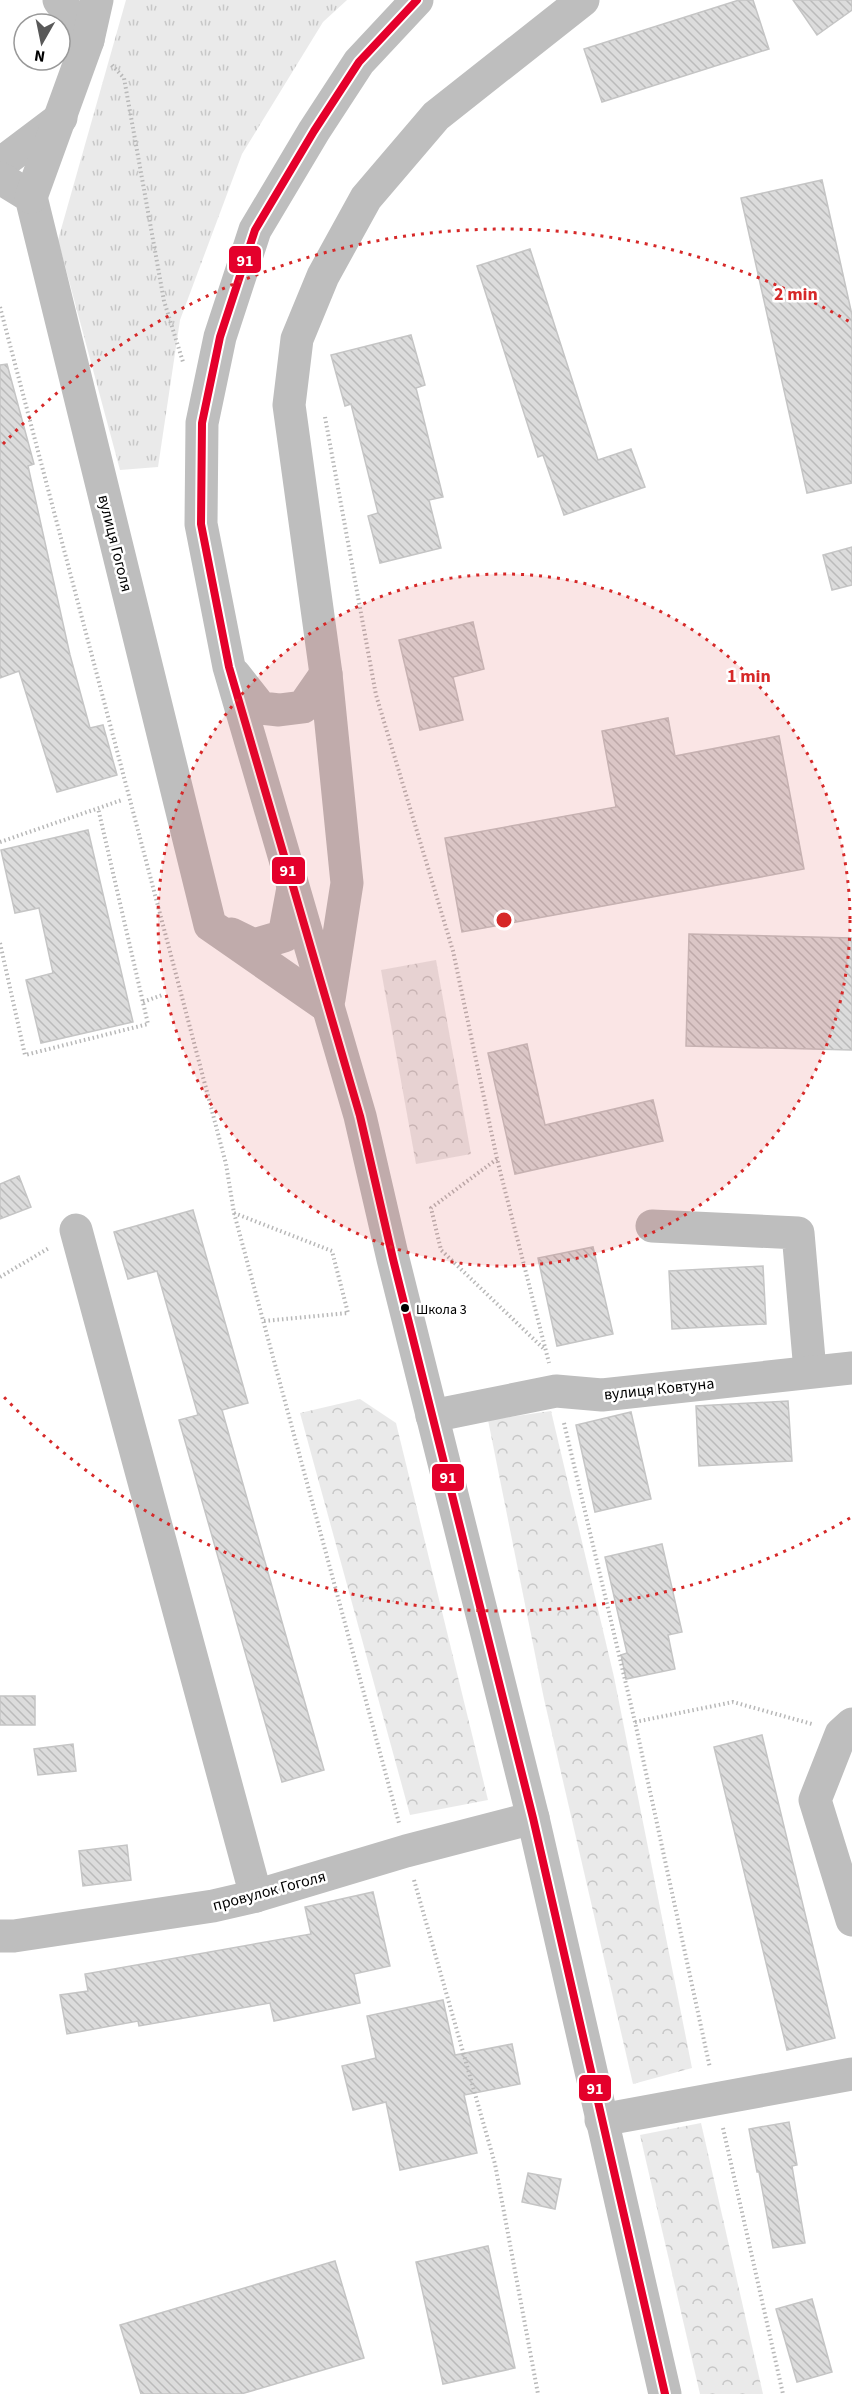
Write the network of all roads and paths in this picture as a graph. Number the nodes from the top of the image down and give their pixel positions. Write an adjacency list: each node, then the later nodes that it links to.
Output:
1 (59, 0): 5 (street)
2 (97, 0): 5 (street)
3 (417, 0): 13 (street)
4 (583, 0): 14 (street)
5 (88, 40): 6 (street); 11 (path)
6 (61, 118): 7 (street); 9 (street)
7 (0, 164)
8 (0, 178): 9 (street)
9 (31, 197): 19 (street, вулиця Гоголя)
10 (0, 307): 25 (path)
11 (185, 368)
12 (324, 413): 24 (path)
13 (229, 667): 14 (street); 18 (street)
14 (326, 674): 23 (street)
15 (122, 800): 16 (path)
16 (98, 808): 17 (path); 22 (path)
17 (0, 842)
18 (293, 890): 19 (street); 23 (street)
19 (210, 925): 23 (street)
20 (0, 943): 22 (path)
21 (162, 995): 22 (path)
22 (143, 1002)
23 (328, 1007): 34 (street)
24 (497, 1159): 30 (path); 30 (path)
25 (234, 1213): 29 (path); 29 (path)
26 (652, 1226): 32 (street)
27 (78, 1238): 28 (path); 39 (street)
28 (0, 1277)
29 (264, 1321): 38 (path)
30 (545, 1351): 33 (path)
31 (852, 1368): 32 (street, вулиця Ковтуна)
32 (810, 1371): 33 (street, вулиця Ковтуна)
33 (556, 1391): 34 (street, вулиця Ковтуна); 35 (path)
34 (432, 1416): 37 (street)
35 (635, 1722): 36 (path); 43 (path)
36 (847, 1729): 40 (street)
37 (533, 1818): 38 (street, провулок Гоголя); 44 (street)
38 (406, 1851): 39 (street, провулок Гоголя); 45 (path)
39 (256, 1896): 41 (street, провулок Гоголя)
40 (852, 1920)
41 (0, 1936)
42 (852, 2074): 43 (street)
43 (716, 2098): 44 (street); 47 (path)
44 (601, 2120): 46 (street)
45 (538, 2394)
46 (665, 2394)
47 (783, 2394)

